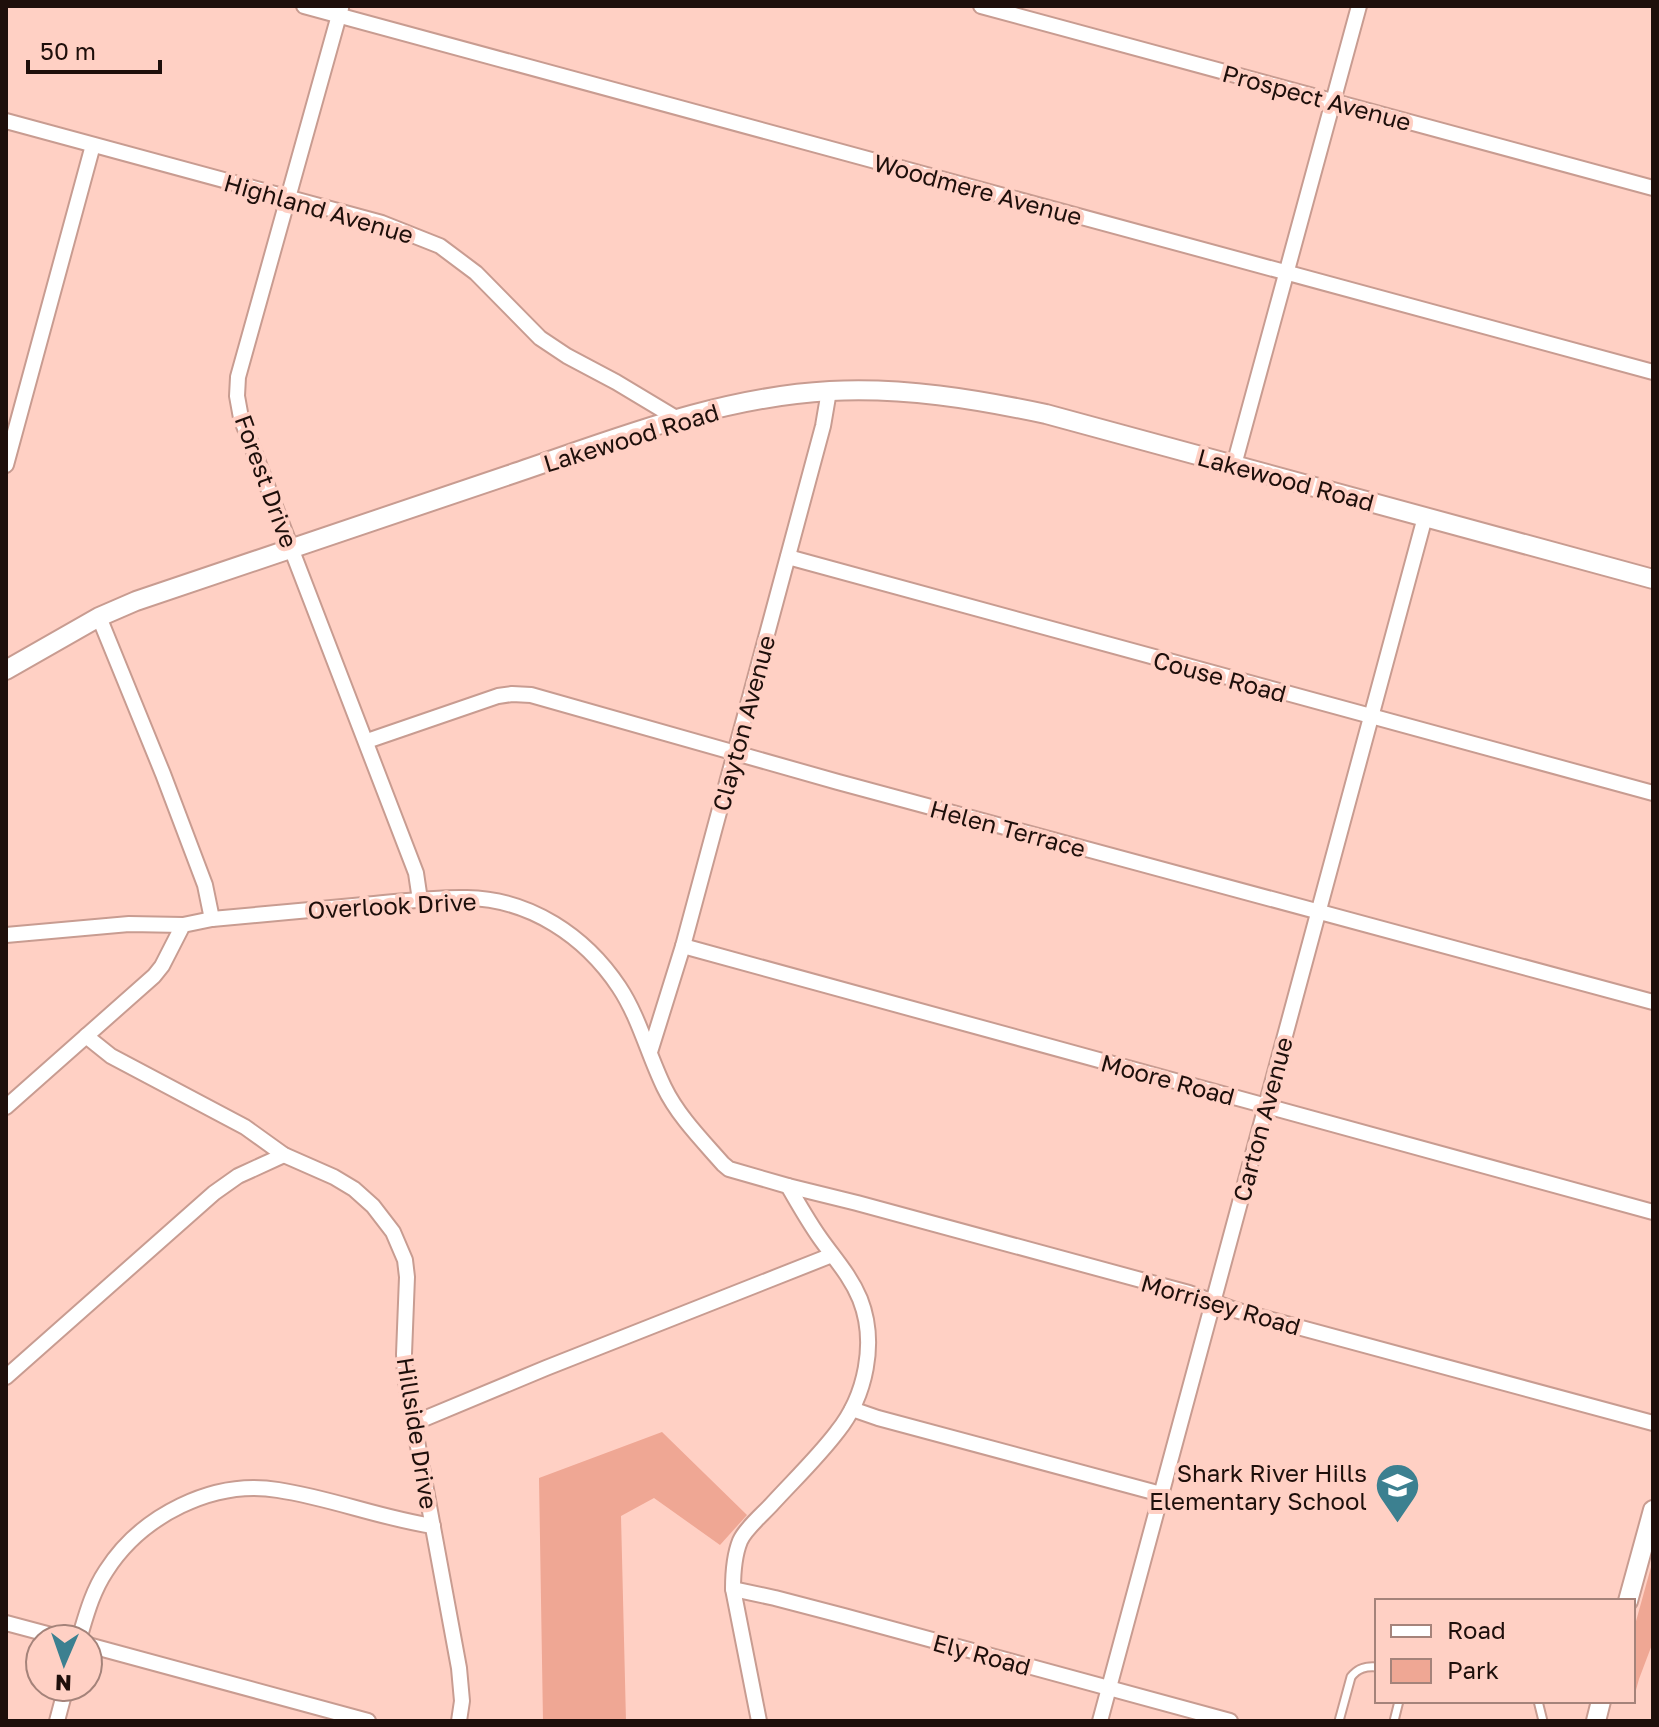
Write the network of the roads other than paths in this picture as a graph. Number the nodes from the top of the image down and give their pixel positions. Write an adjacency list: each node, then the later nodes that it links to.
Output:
1 (304, 6): 4 (street, Woodmere Avenue)
2 (981, 6): 5 (street, Prospect Avenue)
3 (1359, 6): 5 (street)
4 (340, 11): 9 (street, Forest Drive); 10 (street, Woodmere Avenue)
5 (1333, 101): 8 (street, Prospect Avenue); 10 (street)
6 (6, 121): 7 (street, Highland Avenue)
7 (93, 145): 9 (street, Highland Avenue); 14 (street)
8 (1653, 188)
9 (287, 198): 13 (street, Highland Avenue); 17 (street, Forest Drive)
10 (1286, 273): 11 (street, Woodmere Avenue); 15 (street)
11 (1653, 372)
12 (829, 391): 13 (street, Lakewood Road); 15 (street, Lakewood Road); 18 (street, Clayton Avenue)
13 (676, 418): 17 (street, Lakewood Road)
14 (6, 465)
15 (1234, 465): 16 (street, Lakewood Road)
16 (1425, 517): 19 (street, Lakewood Road); 22 (street, Carton Avenue)
17 (292, 549): 20 (street, Lakewood Road); 23 (street, Forest Drive)
18 (788, 557): 22 (street, Couse Road); 24 (street, Clayton Avenue)
19 (1653, 579)
20 (99, 617): 21 (street, Lakewood Road); 28 (street)
21 (8, 667)
22 (1370, 717): 25 (street, Couse Road); 27 (street, Carton Avenue)
23 (367, 741): 24 (street, Helen Terrace); 26 (street, Forest Drive)
24 (735, 753): 27 (street, Helen Terrace); 31 (street, Clayton Avenue)
25 (1653, 793)
26 (420, 900): 28 (street, Overlook Drive); 34 (street, Overlook Drive)
27 (1318, 911): 32 (street, Helen Terrace); 35 (street, Carton Avenue)
28 (212, 919): 29 (street, Overlook Drive)
29 (183, 925): 30 (street, Overlook Drive); 33 (street)
30 (6, 935)
31 (683, 946): 34 (street, Clayton Avenue); 35 (street, Moore Road)
32 (1653, 1002)
33 (86, 1036): 36 (street); 37 (street, Hillside Drive)
34 (650, 1052): 38 (street, Overlook Drive)
35 (1266, 1105): 39 (street, Moore Road); 41 (street, Carton Avenue)
36 (6, 1107)
37 (284, 1155): 42 (street); 44 (street, Hillside Drive)
38 (788, 1186): 40 (street); 41 (street, Morrisey Road)
39 (1653, 1212)
40 (832, 1255): 43 (street); 44 (street)
41 (1213, 1302): 45 (street, Morrisey Road); 46 (street, Carton Avenue)
42 (6, 1377)
43 (852, 1409): 46 (street); 49 (street)
44 (414, 1423): 48 (street, Hillside Drive)
45 (1653, 1423)
46 (1161, 1494): 54 (street, Carton Avenue)
47 (1653, 1510): 50 (street)
48 (433, 1526): 51 (street); 56 (street, Hillside Drive)
49 (733, 1589): 54 (street, Ely Road); 57 (street)
50 (1629, 1599)
51 (84, 1623)
52 (104, 1649): 55 (street)
53 (1375, 1667): 60 (lane)
54 (1109, 1689): 58 (street, Carton Avenue); 59 (street, Ely Road)
55 (368, 1721)
56 (459, 1721)
57 (759, 1721)
58 (1100, 1721)
59 (1230, 1721)
60 (1339, 1721)

